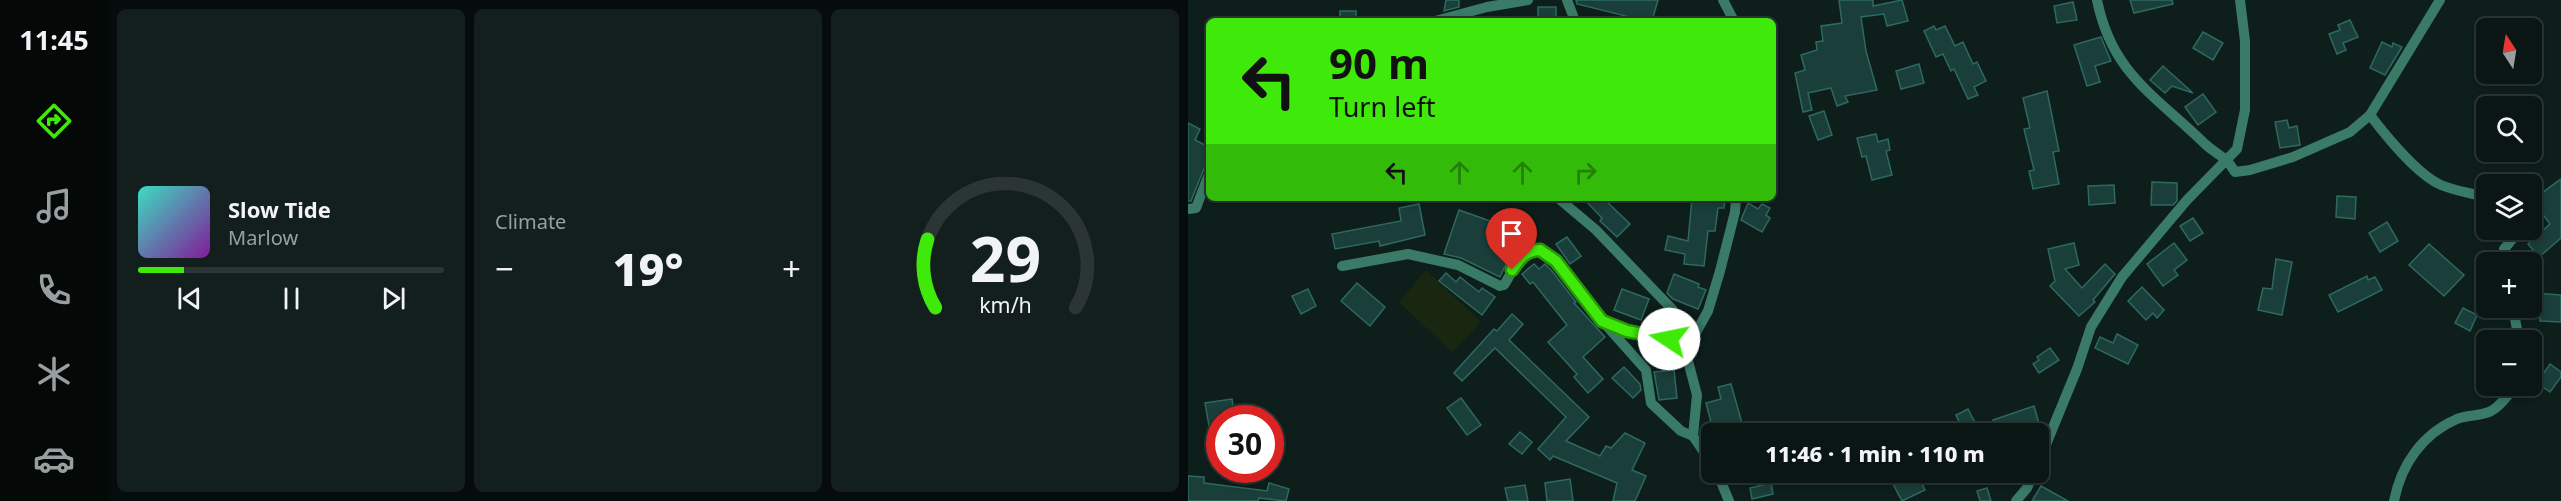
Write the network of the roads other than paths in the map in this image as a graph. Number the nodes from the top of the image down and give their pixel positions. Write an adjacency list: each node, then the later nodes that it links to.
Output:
1 (1528, 0): 7 (street)
2 (1567, 0): 8 (street)
3 (1723, 0): 9 (street)
4 (2097, 0): 11 (street)
5 (2240, 0): 11 (street)
6 (2440, 0): 10 (street)
7 (1445, 18)
8 (1574, 18)
9 (1732, 18)
10 (2370, 115): 11 (street); 13 (street)
11 (2227, 158): 24 (street)
12 (1206, 182): 16 (street)
13 (2476, 195)
14 (1562, 201): 21 (street)
15 (1736, 201): 21 (street)
16 (1188, 209)
17 (2513, 240): 18 (street)
18 (2504, 252)
19 (1342, 266): 20 (street)
20 (1602, 321): 21 (street); 23 (street)
21 (1692, 338): 23 (street)
22 (2506, 396): 30 (street)
23 (1694, 436): 25 (street)
24 (2049, 438)
25 (1701, 447)
26 (1722, 483): 28 (street)
27 (2028, 483): 29 (street)
28 (1729, 501)
29 (2016, 501)
30 (2394, 501)

